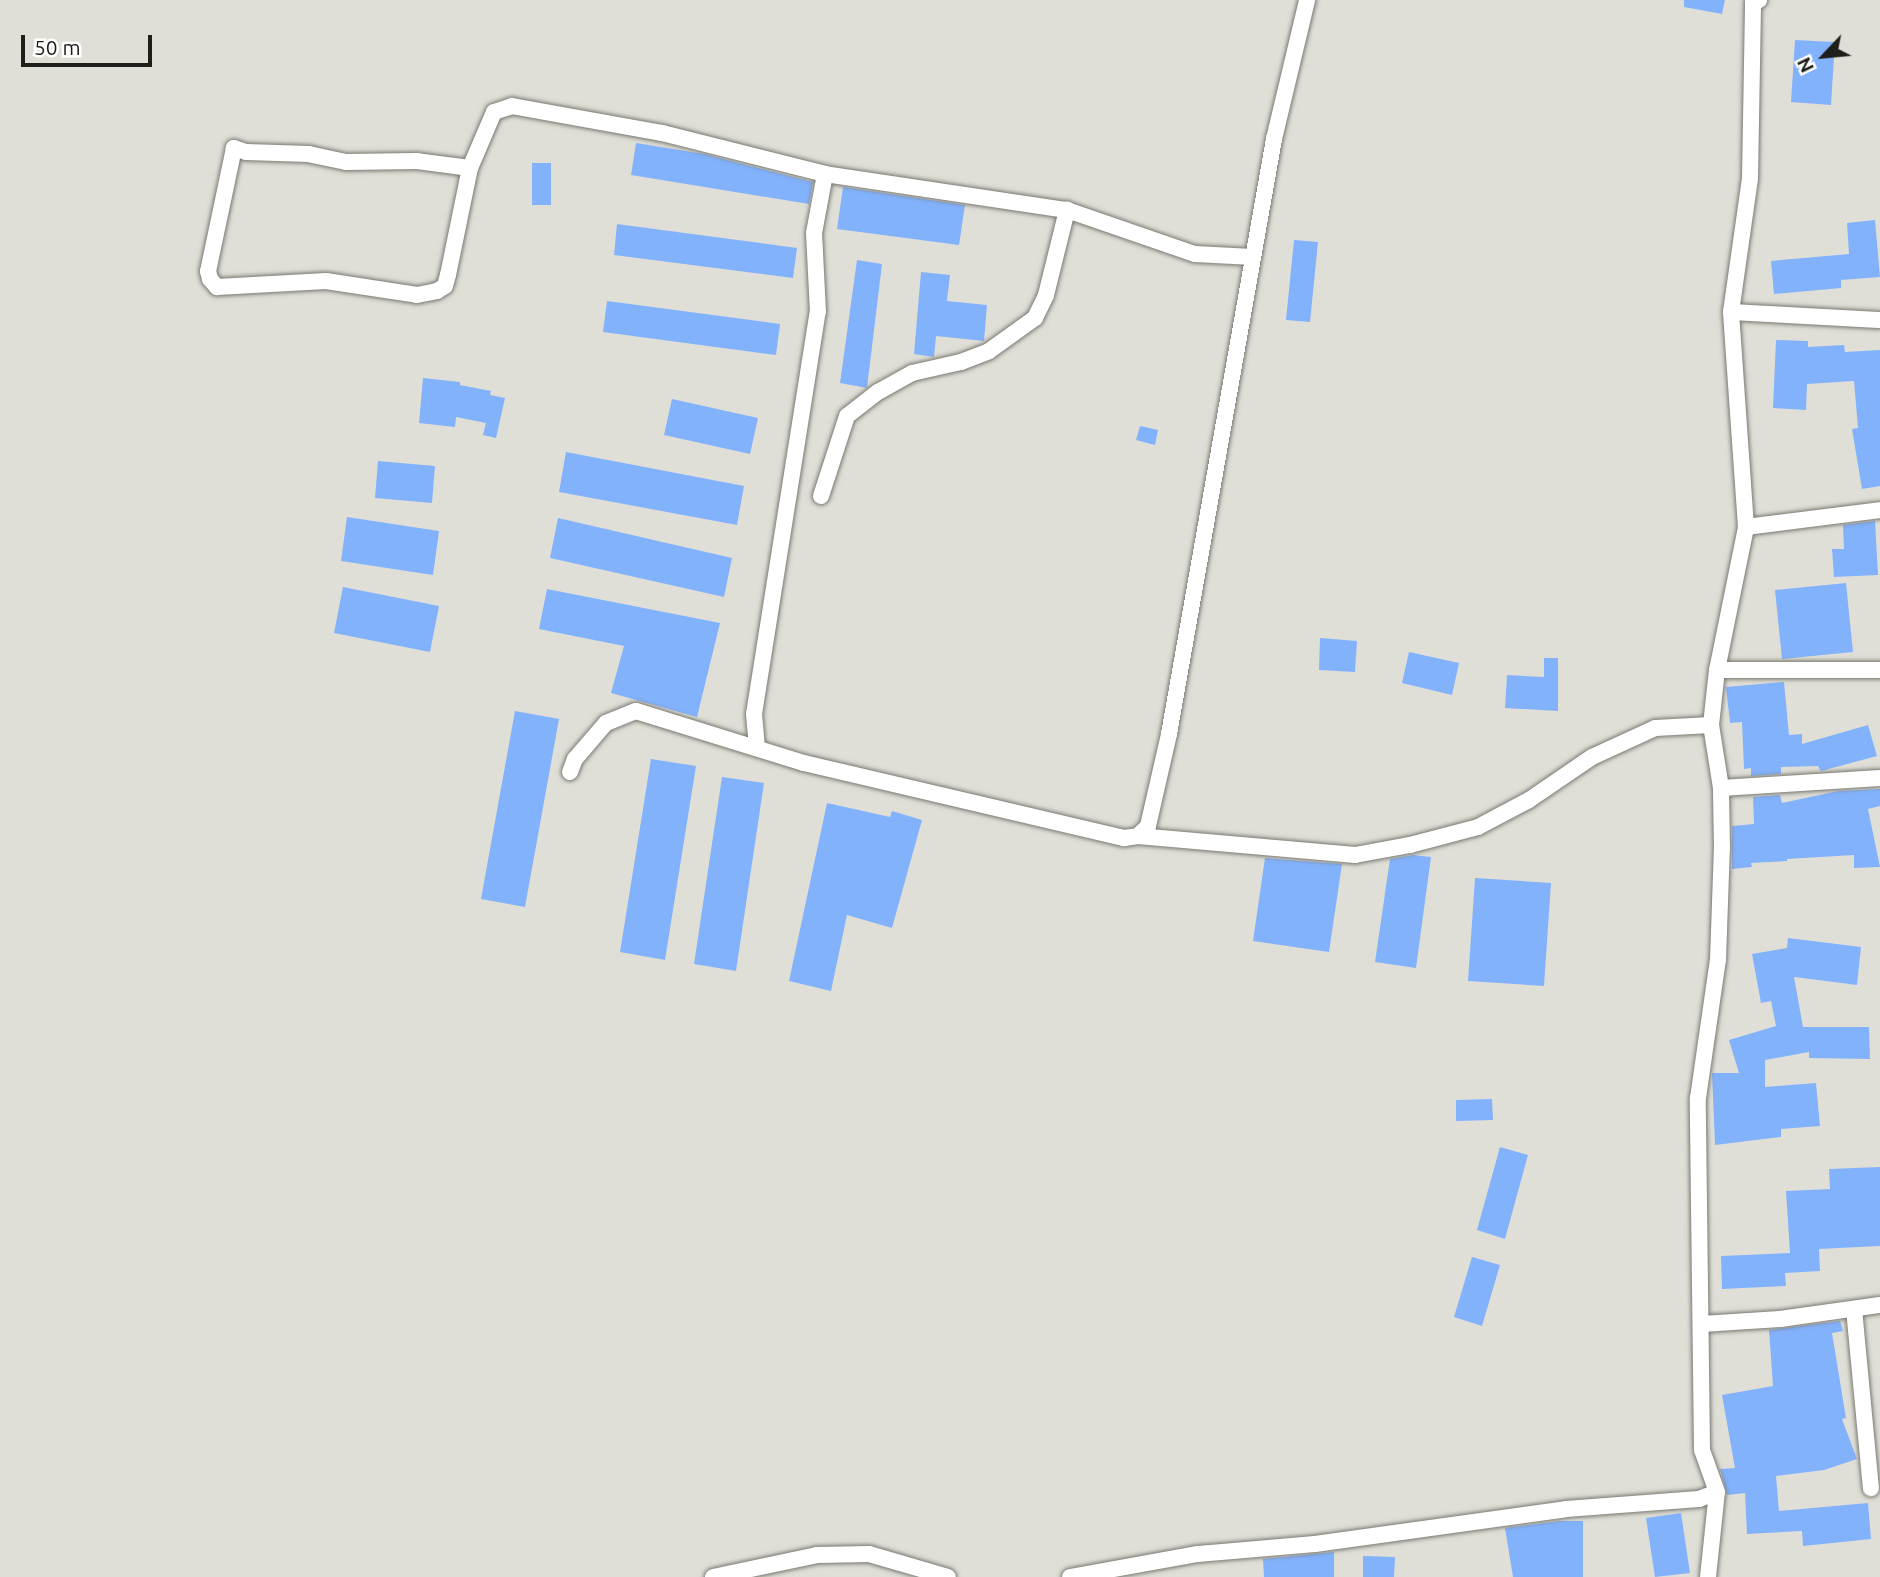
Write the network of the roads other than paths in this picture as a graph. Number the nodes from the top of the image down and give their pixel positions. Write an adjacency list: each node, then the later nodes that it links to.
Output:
1 (1307, 0): 6 (street)
2 (1759, 0): 7 (street)
3 (470, 168): 3 (street); 4 (street)
4 (825, 174): 5 (street); 14 (street)
5 (1067, 210): 6 (street); 9 (street)
6 (1253, 257): 21 (street)
7 (1731, 312): 8 (street); 11 (street)
8 (1880, 320)
9 (821, 496)
10 (1880, 510): 11 (street)
11 (1746, 527): 12 (street)
12 (1717, 670): 13 (street); 15 (street)
13 (1880, 670)
14 (754, 714): 16 (street); 17 (street)
15 (1711, 725): 20 (street); 21 (street)
16 (734, 741): 17 (street); 18 (street)
17 (757, 748): 21 (street)
18 (570, 772)
19 (1880, 778): 20 (street)
20 (1721, 788): 24 (street)
21 (1138, 836)
22 (1880, 1305): 23 (street)
23 (1854, 1309): 24 (street); 25 (street)
24 (1702, 1324): 26 (street)
25 (1871, 1488)
26 (1717, 1492): 29 (street); 30 (street)
27 (713, 1577): 28 (street)
28 (948, 1577)
29 (1070, 1577)
30 (1708, 1577)

